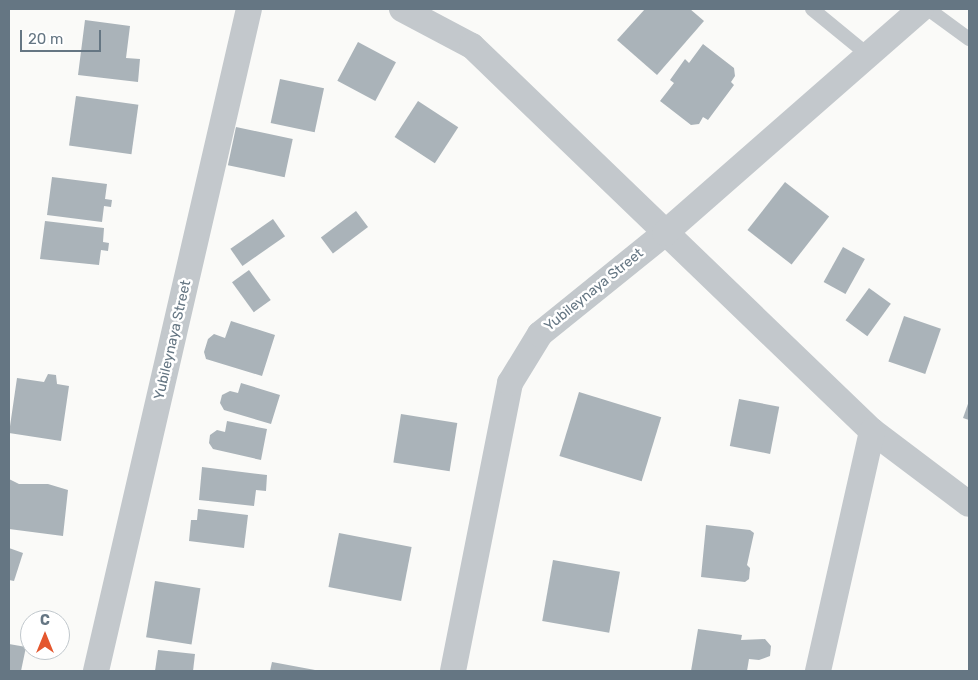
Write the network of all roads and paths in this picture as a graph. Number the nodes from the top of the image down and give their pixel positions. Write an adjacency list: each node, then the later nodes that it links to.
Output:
1 (249, 9): 11 (street, Yubileynaya Street)
2 (402, 9): 8 (street)
3 (812, 9): 7 (lane)
4 (921, 9): 7 (street, Yubileynaya Street)
5 (928, 9): 6 (lane)
6 (969, 39)
7 (868, 55): 8 (street, Yubileynaya Street)
8 (665, 233): 9 (street); 12 (street, Yubileynaya Street)
9 (872, 431): 10 (street); 13 (street)
10 (969, 504)
11 (96, 671)
12 (453, 671)
13 (818, 671)

